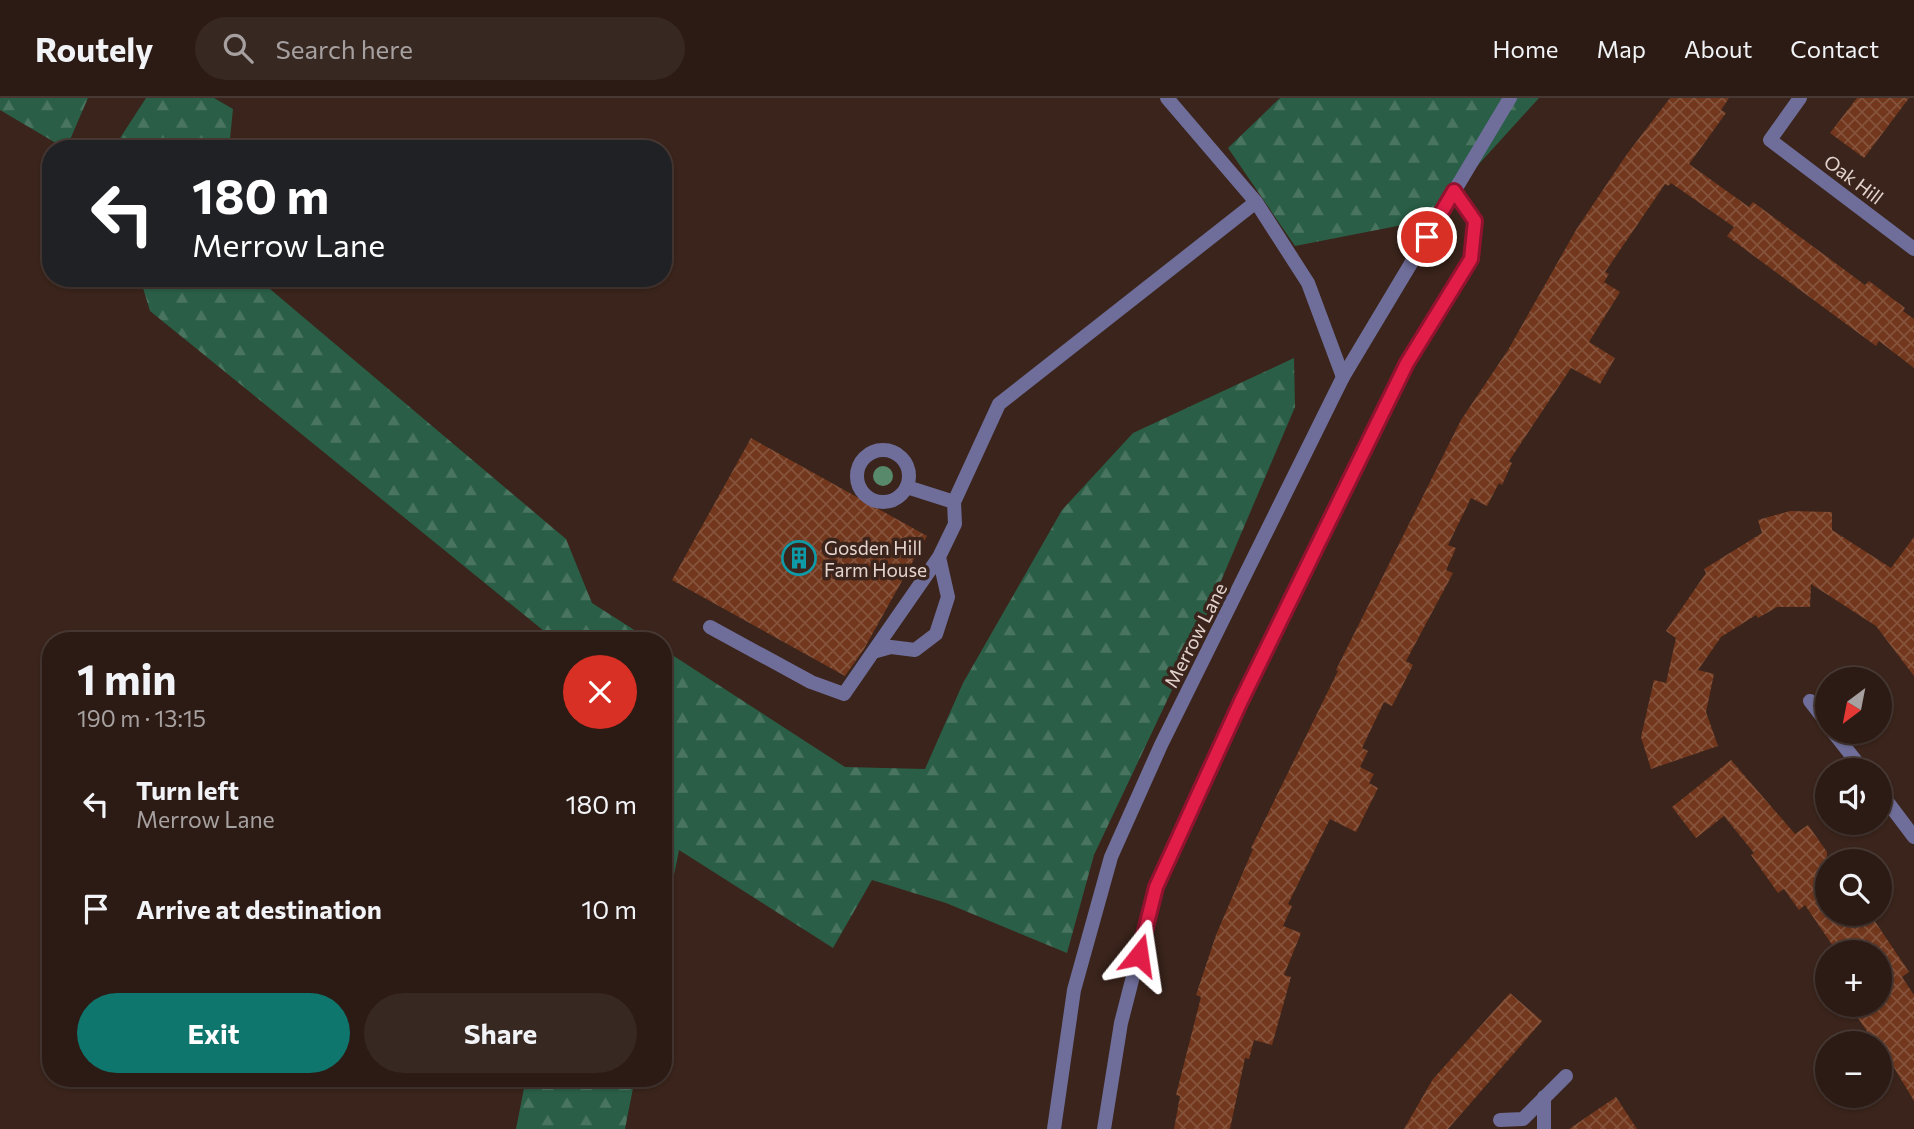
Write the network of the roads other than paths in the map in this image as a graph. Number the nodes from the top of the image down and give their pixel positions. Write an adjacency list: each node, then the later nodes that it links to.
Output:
1 (1167, 98): 5 (street)
2 (1510, 98): 4 (street, Merrow Lane)
3 (1800, 98): 6 (street, Oak Hill)
4 (1454, 191): 7 (street, Merrow Lane); 23 (street)
5 (1256, 202): 7 (street); 9 (street)
6 (1914, 250)
7 (1343, 377): 22 (street, Merrow Lane)
8 (907, 487): 9 (street)
9 (954, 502): 10 (street)
10 (939, 556): 12 (street); 12 (street)
11 (710, 627): 12 (street)
12 (873, 652)
13 (1810, 701): 14 (street)
14 (1815, 707)
15 (1842, 744): 16 (street)
16 (1854, 758)
17 (1892, 808): 18 (street)
18 (1914, 837)
19 (1566, 1076): 20 (street)
20 (1544, 1097): 21 (street); 24 (street)
21 (1500, 1120)
22 (1054, 1129)
23 (1104, 1129)
24 (1544, 1129)

